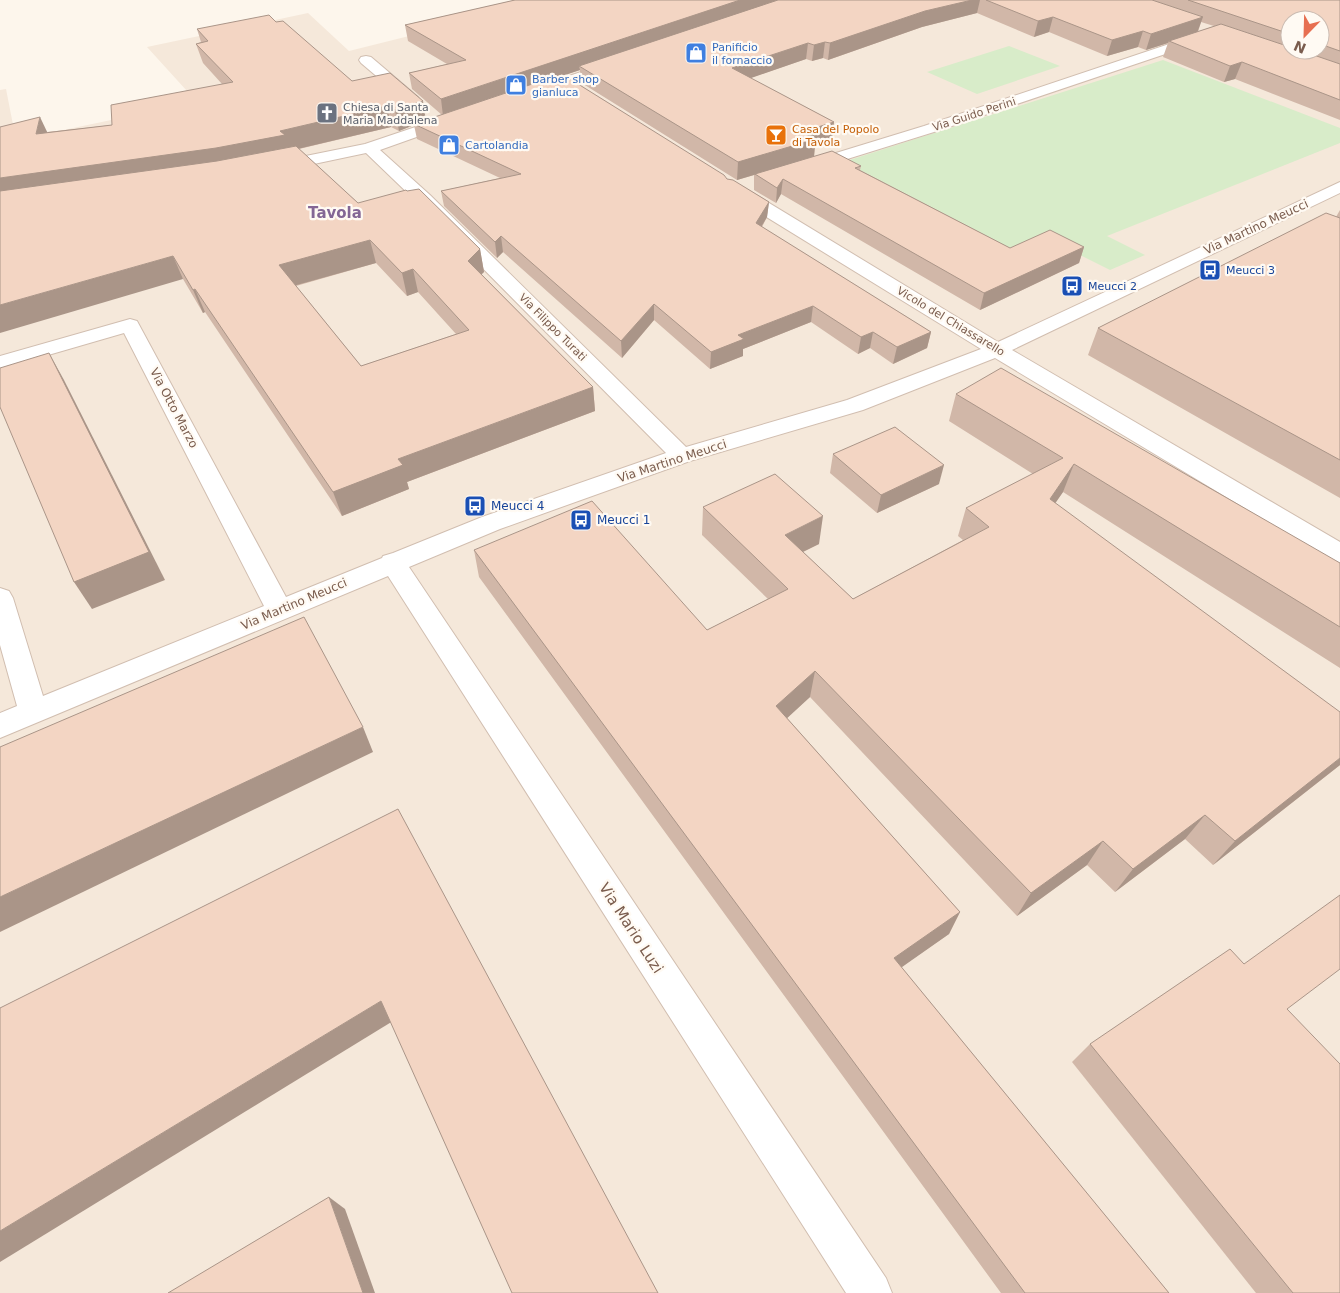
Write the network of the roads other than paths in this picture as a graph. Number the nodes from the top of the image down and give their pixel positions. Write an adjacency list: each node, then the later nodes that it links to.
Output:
1 (1195, 27): 11 (street, Via Guido Perini)
2 (632, 59): 4 (street)
3 (366, 60): 8 (street)
4 (566, 82): 5 (street); 6 (street)
5 (582, 93)
6 (521, 97)
7 (467, 114): 8 (street)
8 (440, 123): 9 (street)
9 (369, 148): 10 (street); 16 (street, Via Filippo Turati)
10 (261, 170)
11 (789, 172)
12 (717, 178): 14 (street, Vicolo del Chiassarello)
13 (1340, 187): 14 (street, Via Martino Meucci)
14 (997, 350): 16 (street, Via Martino Meucci); 17 (street, Vicolo del Chiassarello)
15 (0, 363): 20 (street, Via Otto Marzo)
16 (682, 456): 18 (street, Via Martino Meucci)
17 (1340, 554)
18 (392, 562): 20 (street, Via Martino Meucci); 23 (street, Via Mario Luzi)
19 (0, 598): 21 (street)
20 (280, 611): 21 (street, Via Martino Meucci)
21 (33, 712): 22 (street, Via Martino Meucci)
22 (0, 726)
23 (871, 1293)

